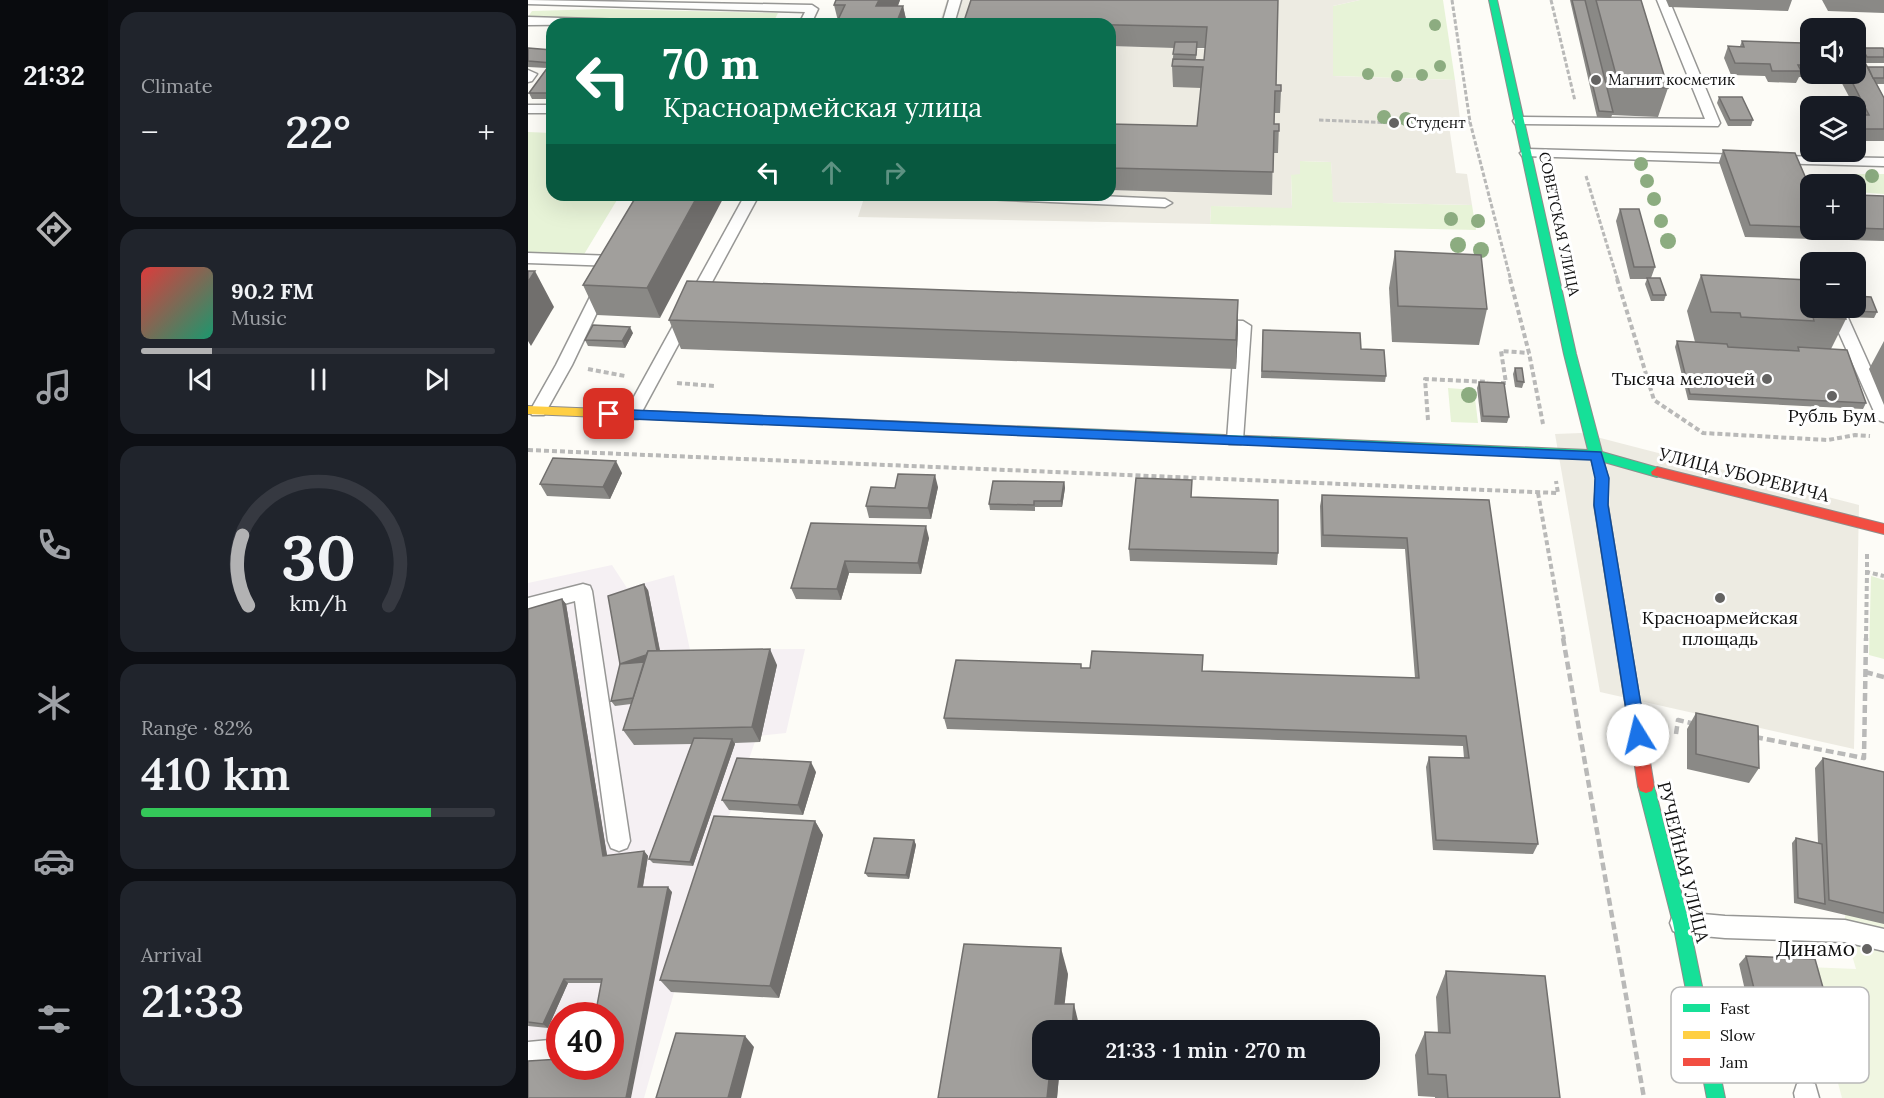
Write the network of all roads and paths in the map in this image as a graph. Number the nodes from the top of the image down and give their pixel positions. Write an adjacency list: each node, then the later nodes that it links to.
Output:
1 (955, 0): 8 (lane)
2 (1452, 0): 15 (path)
3 (1493, 0): 14 (street, СОВЕТСКАЯ УЛИЦА)
4 (1551, 0): 16 (path)
5 (1663, 0): 16 (lane)
6 (528, 1): 7 (lane)
7 (808, 18)
8 (950, 18)
9 (528, 21): 10 (lane)
10 (546, 22)
11 (528, 109): 12 (lane)
12 (546, 109)
13 (1319, 120): 15 (path)
14 (1520, 121): 16 (lane); 17 (street, СОВЕТСКАЯ УЛИЦА)
15 (1470, 122): 28 (path)
16 (1580, 122)
17 (1527, 153): 18 (lane); 40 (street, СОВЕТСКАЯ УЛИЦА)
18 (1588, 155): 19 (lane); 36 (path)
19 (1884, 162)
20 (749, 201): 24 (lane)
21 (1116, 201): 22 (lane)
22 (1165, 203)
23 (528, 258): 29 (lane)
24 (689, 307): 25 (lane); 30 (lane)
25 (712, 308)
26 (1841, 318): 34 (lane)
27 (1196, 324): 37 (lane)
28 (1529, 352): 35 (path); 39 (path)
29 (564, 365): 30 (path); 32 (lane)
30 (652, 380): 31 (path); 33 (lane)
31 (723, 387)
32 (533, 411): 33 (street, УЛИЦА УБОРЕВИЧА)
33 (632, 415): 37 (street, УЛИЦА УБОРЕВИЧА)
34 (1884, 416)
35 (1429, 425)
36 (1874, 436)
37 (1235, 440): 39 (street, УЛИЦА УБОРЕВИЧА)
38 (528, 450): 41 (path)
39 (1549, 453): 40 (street, УЛИЦА УБОРЕВИЧА); 41 (path)
40 (1596, 455): 42 (street, УЛИЦА УБОРЕВИЧА); 51 (street, РУЧЕЙНАЯ УЛИЦА)
41 (1538, 493): 57 (path)
42 (1884, 530)
43 (1867, 572): 45 (path)
44 (528, 606): 50 (lane)
45 (1865, 672): 46 (path); 48 (path)
46 (1884, 677)
47 (1700, 725): 49 (path)
48 (1743, 734)
49 (1675, 740)
50 (619, 841)
51 (1681, 923): 52 (lane); 53 (street, РУЧЕЙНАЯ УЛИЦА)
52 (1884, 940)
53 (1694, 987)
54 (546, 1052): 55 (lane)
55 (528, 1054)
56 (1713, 1083): 58 (street, РУЧЕЙНАЯ УЛИЦА)
57 (1644, 1098)
58 (1716, 1098)

